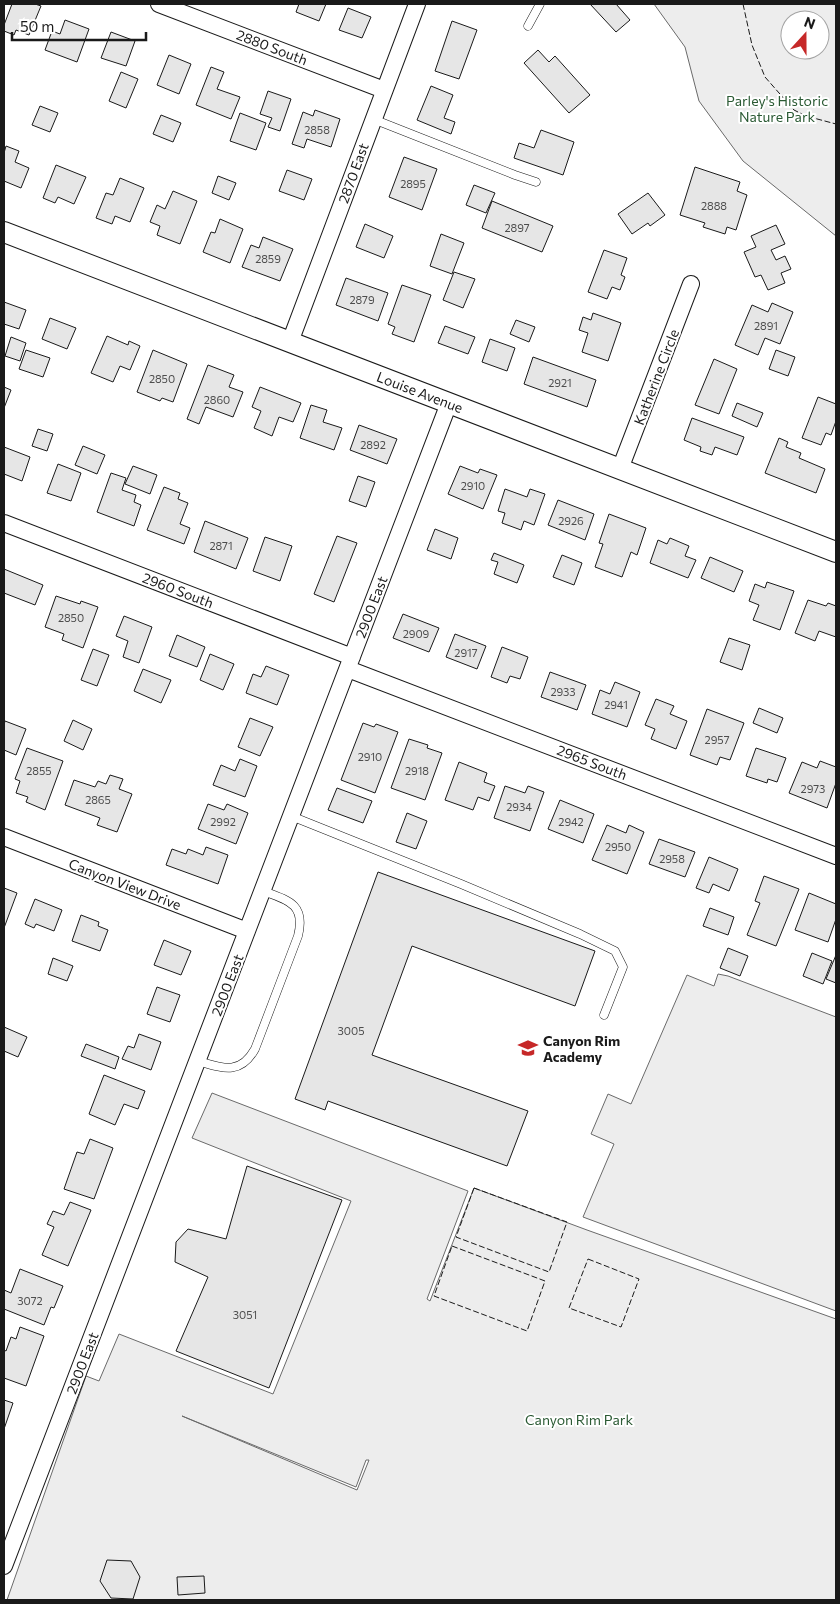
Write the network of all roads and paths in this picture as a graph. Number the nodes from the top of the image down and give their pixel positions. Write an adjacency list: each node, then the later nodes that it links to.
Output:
1 (159, 4): 5 (street, 2880 South)
2 (417, 4): 5 (street, 2870 East)
3 (540, 4): 4 (lane)
4 (528, 26)
5 (384, 90): 6 (street, 2870 East)
6 (373, 119): 7 (lane); 10 (street, 2870 East)
7 (536, 182)
8 (4, 232): 10 (street, Louise Avenue)
9 (691, 284): 12 (street, Katherine Circle)
10 (290, 342): 11 (street, Louise Avenue)
11 (449, 403): 12 (street, Louise Avenue); 15 (street, 2900 East)
12 (620, 469): 14 (street, Louise Avenue)
13 (4, 523): 15 (street, 2960 South)
14 (836, 552)
15 (350, 663): 16 (street, 2900 East); 18 (street, 2965 South)
16 (291, 816): 19 (street, 2900 East); 21 (lane)
17 (4, 838): 20 (street, Canyon View Drive)
18 (836, 856)
19 (262, 891): 20 (street, 2900 East); 22 (lane)
20 (247, 931): 22 (street, 2900 East)
21 (604, 1015)
22 (198, 1061): 23 (street, 2900 East)
23 (4, 1566)

